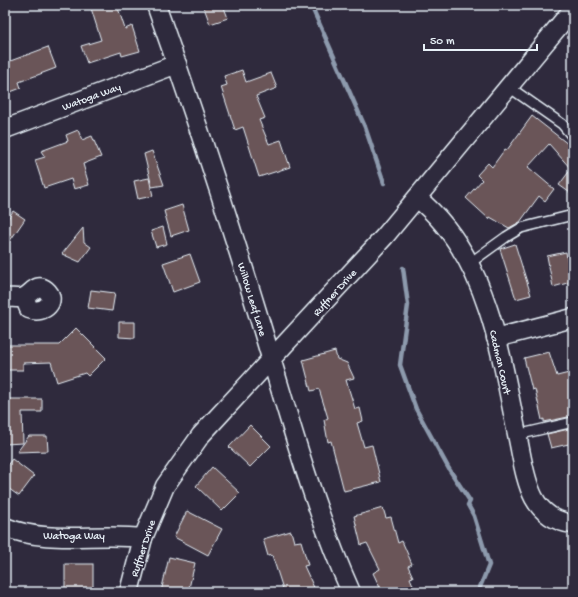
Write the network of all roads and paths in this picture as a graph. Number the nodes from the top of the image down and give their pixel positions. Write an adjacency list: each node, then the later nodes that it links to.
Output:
1 (156, 5): 3 (street, Willow Leaf Lane)
2 (573, 9): 4 (street, Ruffner Drive)
3 (178, 64): 5 (street, Watoga Way); 14 (street, Willow Leaf Lane)
4 (509, 87): 6 (lane); 7 (street, Ruffner Drive)
5 (5, 129)
6 (573, 136)
7 (417, 198): 9 (street, Cadman Court); 14 (street, Ruffner Drive)
8 (573, 215): 9 (lane)
9 (470, 263): 13 (street, Cadman Court)
10 (24, 297): 11 (street)
11 (5, 298)
12 (573, 318): 13 (street)
13 (496, 338): 16 (street, Cadman Court)
14 (272, 360): 19 (street, Ruffner Drive); 21 (street, Willow Leaf Lane)
15 (573, 422): 16 (lane)
16 (517, 435): 17 (street, Cadman Court)
17 (573, 524)
18 (5, 527): 19 (street, Watoga Way)
19 (143, 538): 20 (street, Ruffner Drive)
20 (129, 592)
21 (352, 592)

